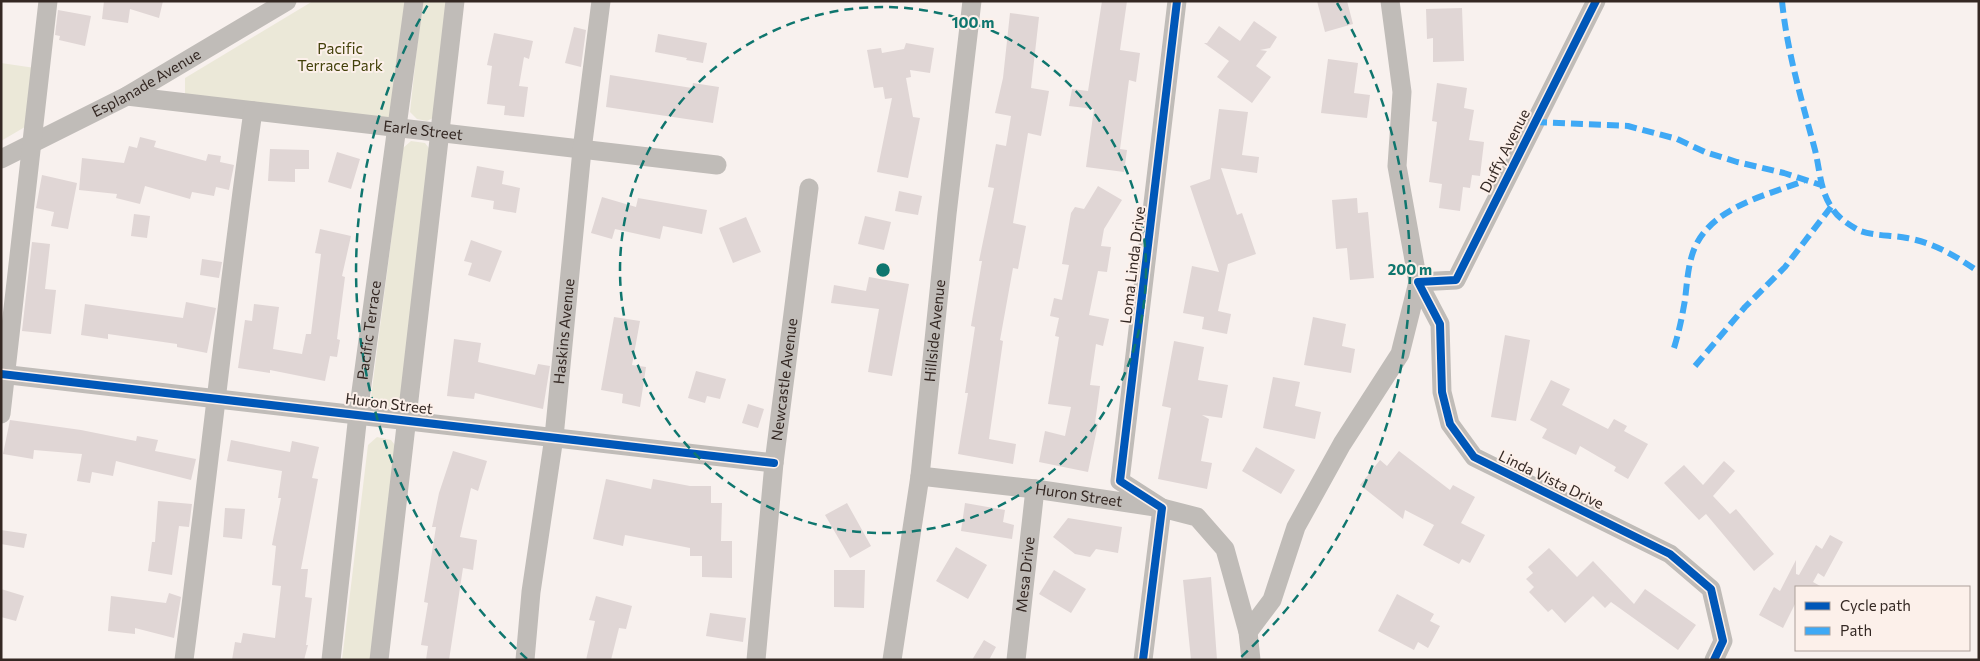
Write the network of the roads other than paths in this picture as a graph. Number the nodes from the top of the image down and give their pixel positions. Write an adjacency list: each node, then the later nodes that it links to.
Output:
1 (48, 1): 14 (street)
2 (287, 1): 10 (street, Esplanade Avenue)
3 (414, 1): 12 (street, Pacific Terrace)
4 (455, 1): 13 (street)
5 (602, 1): 15 (street, Haskins Avenue)
6 (972, 1): 27 (street, Hillside Avenue)
7 (1177, 1): 29 (street, Loma Linda Drive)
8 (1390, 1): 19 (street)
9 (1596, 1): 19 (street, Duffy Avenue)
10 (128, 96): 11 (street, Earle Street); 14 (street, Esplanade Avenue)
11 (252, 111): 12 (street, Earle Street); 21 (street)
12 (398, 129): 13 (street, Earle Street); 23 (street, Pacific Terrace)
13 (438, 132): 15 (street, Earle Street); 24 (street)
14 (32, 142): 16 (street, Esplanade Avenue); 20 (street)
15 (582, 150): 17 (street, Earle Street); 25 (street, Haskins Avenue)
16 (1, 159)
17 (718, 165)
18 (809, 188): 26 (street, Newcastle Avenue)
19 (1418, 282): 30 (street); 40 (street, Linda Vista Drive)
20 (4, 374): 21 (street, Huron Street); 22 (street)
21 (218, 397): 23 (street, Huron Street); 31 (street)
22 (1, 414)
23 (358, 414): 24 (street, Huron Street); 32 (street, Pacific Terrace)
24 (407, 420): 25 (street, Huron Street); 33 (street)
25 (554, 437): 26 (street, Huron Street); 34 (street, Haskins Avenue)
26 (774, 463): 35 (street, Newcastle Avenue)
27 (920, 476): 28 (street, Huron Street); 36 (street, Hillside Avenue)
28 (1035, 489): 29 (street, Huron Street); 37 (street, Mesa Drive)
29 (1162, 508): 30 (street, Huron Street); 38 (street)
30 (1248, 632): 39 (street)
31 (184, 660)
32 (331, 660)
33 (380, 660)
34 (525, 660)
35 (756, 660)
36 (892, 660)
37 (1016, 660)
38 (1143, 660)
39 (1251, 660)
40 (1714, 660)

